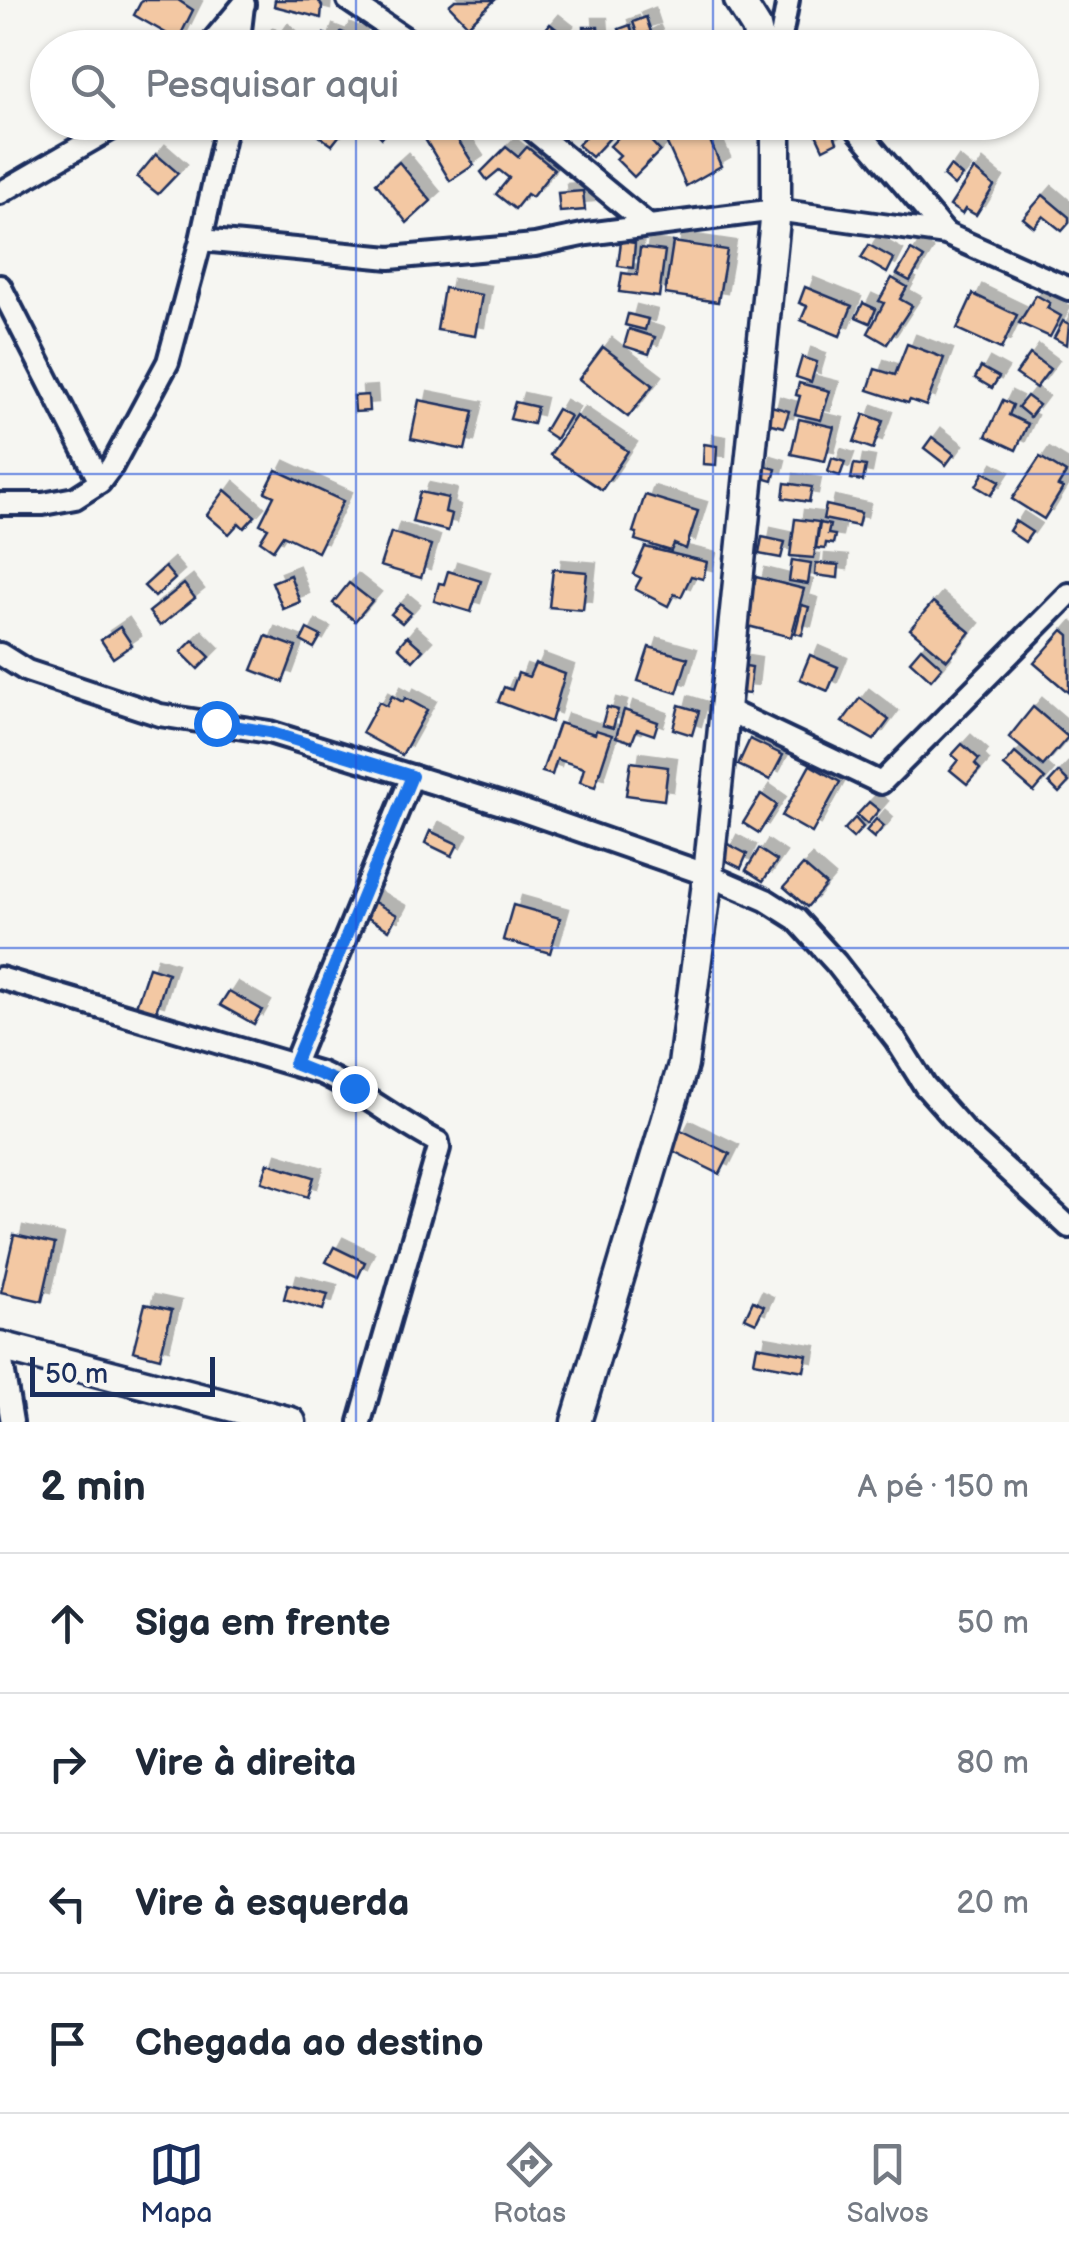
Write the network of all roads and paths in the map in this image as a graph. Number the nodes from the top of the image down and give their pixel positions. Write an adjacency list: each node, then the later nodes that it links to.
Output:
1 (348, 0): 7 (street)
2 (740, 0): 8 (street)
3 (788, 0): 9 (street)
4 (244, 2): 5 (street); 6 (street)
5 (221, 30)
6 (240, 30)
7 (392, 30)
8 (755, 30)
9 (782, 30)
10 (91, 140): 15 (street)
11 (223, 140): 19 (street)
12 (545, 140): 17 (street)
13 (776, 140): 16 (street)
14 (866, 140): 18 (street)
15 (0, 192)
16 (776, 210): 17 (street); 18 (street); 26 (street)
17 (649, 226): 19 (street)
18 (946, 234): 21 (street)
19 (201, 240): 22 (street)
20 (0, 286): 22 (street)
21 (1069, 290)
22 (100, 482): 23 (street)
23 (0, 504)
24 (1067, 600): 26 (street)
25 (0, 654): 27 (street)
26 (724, 708): 28 (street)
27 (412, 776): 28 (street); 30 (street)
28 (708, 875): 31 (street); 36 (street)
29 (0, 978): 30 (street)
30 (294, 1064): 35 (street)
31 (1069, 1227)
32 (0, 1348): 33 (street); 34 (street)
33 (12, 1422)
34 (291, 1422)
35 (360, 1422)
36 (576, 1422)

